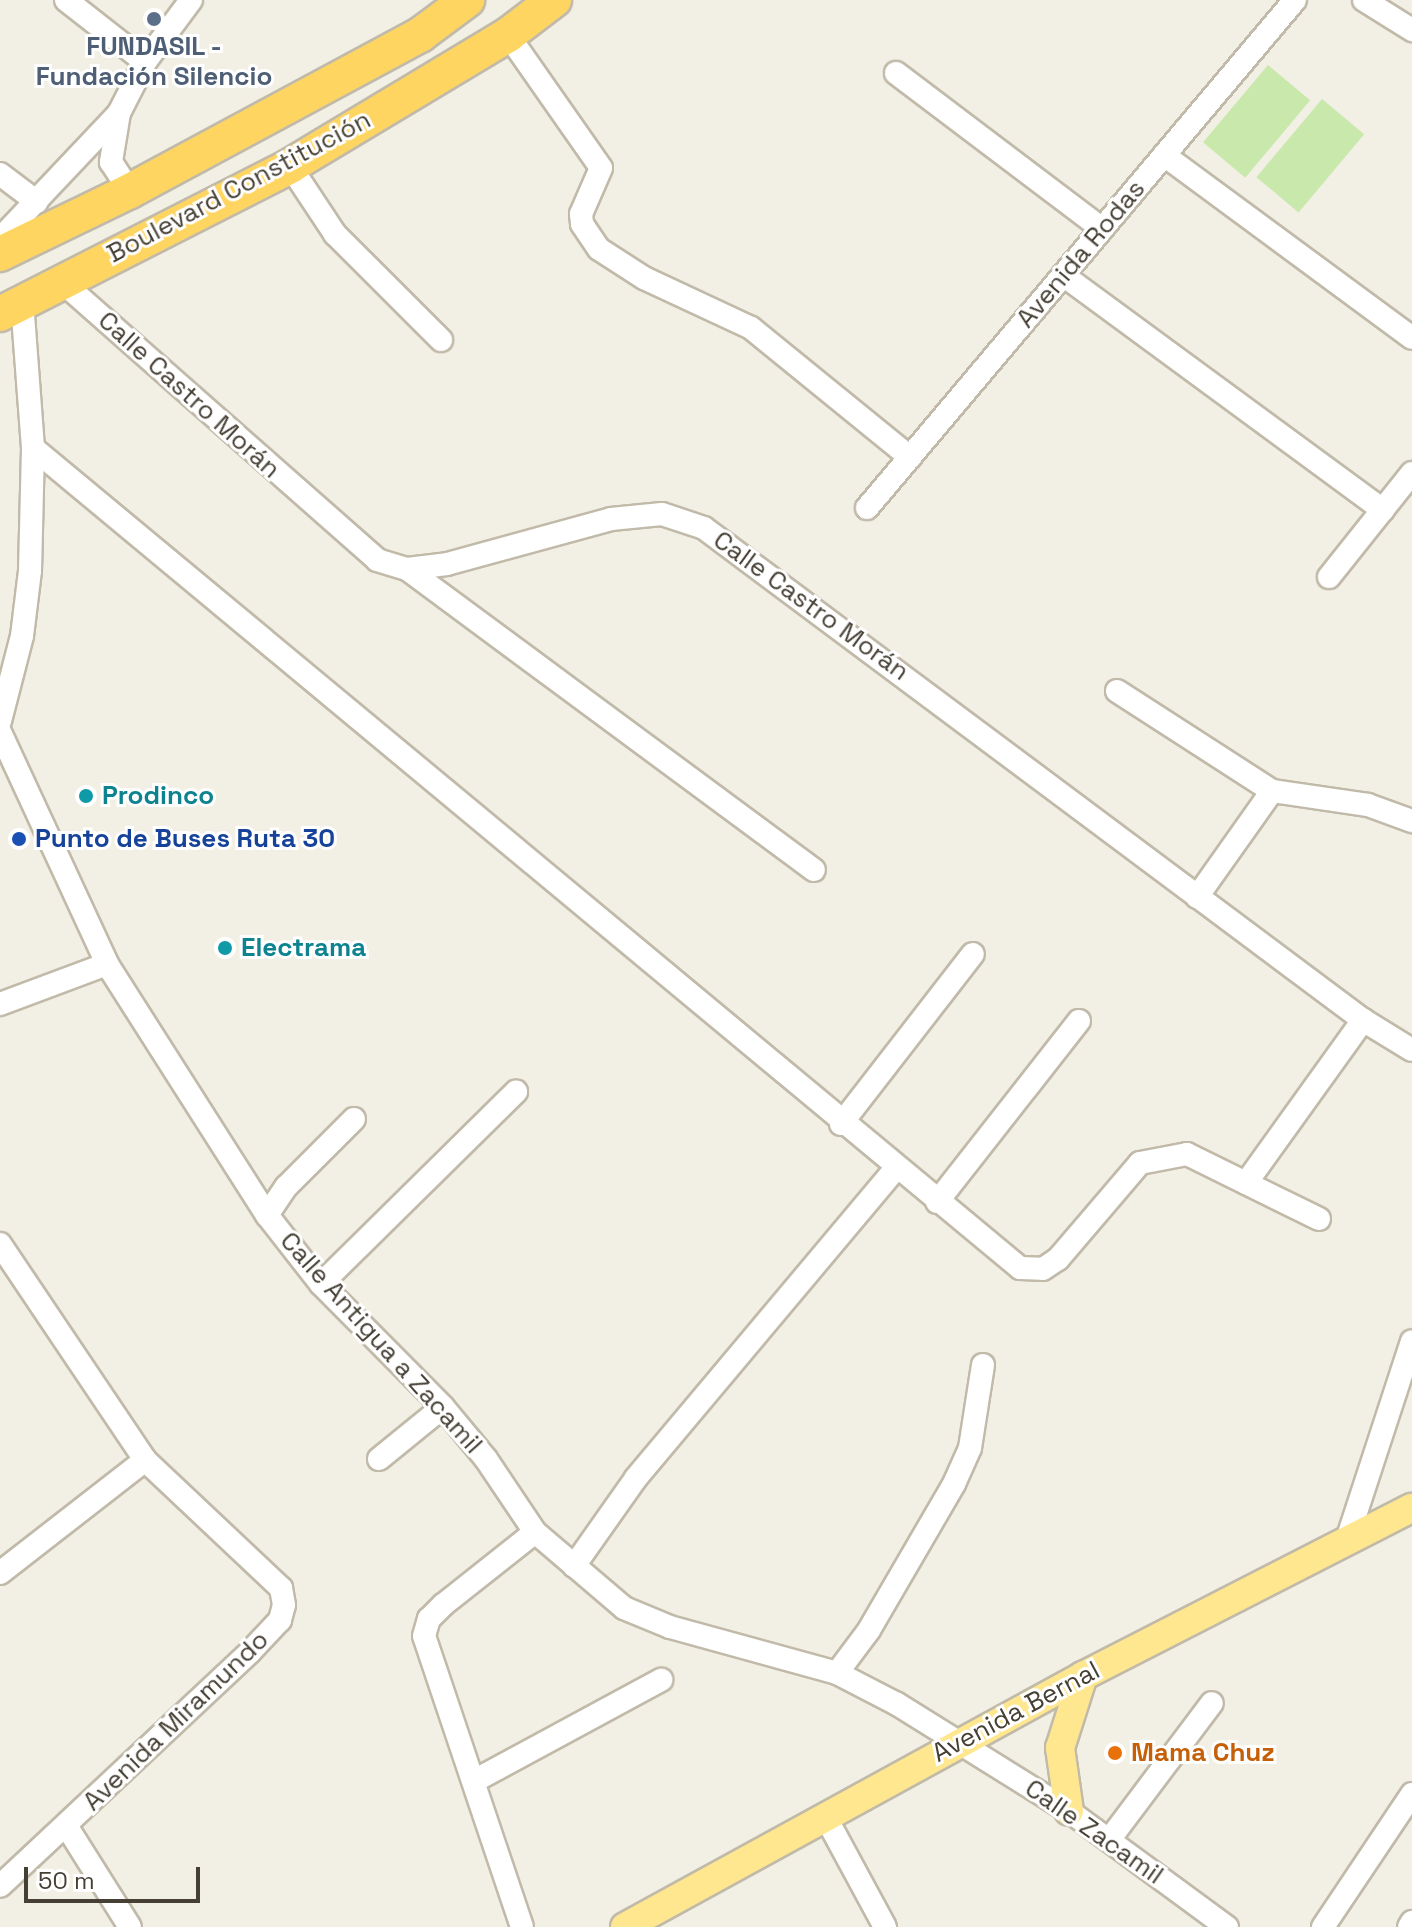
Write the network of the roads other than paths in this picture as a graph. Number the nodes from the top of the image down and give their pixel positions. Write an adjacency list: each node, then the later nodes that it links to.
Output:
1 (66, 0): 9 (street)
2 (191, 0): 9 (street)
3 (467, 0): 15 (highway, Boulevard Constitución)
4 (554, 0): 8 (highway, Boulevard Constitución)
5 (1295, 0): 12 (street, Avenida Rodas)
6 (1364, 0): 7 (street)
7 (1412, 30)
8 (508, 35): 13 (highway, Boulevard Constitución); 26 (street)
9 (145, 62): 11 (street)
10 (896, 73): 17 (street)
11 (119, 113): 15 (street); 16 (street)
12 (1164, 155): 17 (street, Avenida Rodas); 23 (street)
13 (290, 166): 21 (highway, Boulevard Constitución); 24 (street)
14 (0, 174): 16 (street)
15 (130, 191): 19 (highway, Boulevard Constitución)
16 (37, 202): 18 (street)
17 (1102, 229): 20 (street, Avenida Rodas)
18 (0, 239)
19 (0, 254)
20 (1063, 275): 26 (street, Avenida Rodas); 29 (street)
21 (61, 281): 22 (highway, Boulevard Constitución); 30 (street, Calle Castro Morán)
22 (11, 309): 25 (street)
23 (1412, 338)
24 (441, 340)
25 (33, 448): 33 (street); 47 (street)
26 (910, 457): 28 (street, Avenida Rodas)
27 (1412, 473): 29 (street)
28 (867, 508)
29 (1383, 510): 31 (street)
30 (407, 569): 37 (street); 38 (street, Calle Castro Morán)
31 (1329, 577)
32 (1117, 691): 35 (street)
33 (0, 721)
34 (0, 732): 40 (street, Calle Antigua a Zacamil)
35 (1272, 791): 36 (street); 38 (street)
36 (1412, 821)
37 (814, 870)
38 (1197, 897): 42 (street, Calle Castro Morán)
39 (973, 954): 47 (street)
40 (107, 964): 41 (street); 51 (street, Calle Antigua a Zacamil)
41 (0, 1004)
42 (1363, 1020): 44 (street, Calle Castro Morán); 49 (street)
43 (1079, 1021): 50 (street)
44 (1412, 1050)
45 (516, 1092): 54 (street)
46 (354, 1119): 51 (street)
47 (841, 1124): 48 (street)
48 (895, 1169): 50 (street); 63 (street)
49 (1246, 1183): 50 (street); 52 (street)
50 (937, 1202)
51 (267, 1215): 54 (street, Calle Antigua a Zacamil)
52 (1319, 1219)
53 (0, 1244): 59 (street, Avenida Miramundo)
54 (321, 1284): 57 (street, Calle Antigua a Zacamil)
55 (1412, 1341): 62 (street)
56 (983, 1365): 65 (street)
57 (443, 1407): 58 (street); 61 (street, Calle Antigua a Zacamil)
58 (379, 1459)
59 (145, 1460): 64 (street); 74 (street, Avenida Miramundo)
60 (1412, 1508): 62 (main road, Avenida Bernal)
61 (535, 1532): 63 (street, Calle Antigua a Zacamil); 70 (street)
62 (1347, 1540): 66 (main road, Avenida Bernal)
63 (574, 1566): 65 (street, Calle Antigua a Zacamil)
64 (0, 1573)
65 (837, 1673): 69 (street, Calle Antigua a Zacamil)
66 (1083, 1676): 69 (main road, Avenida Bernal); 72 (main road)
67 (661, 1680): 70 (street)
68 (1212, 1703): 75 (street)
69 (959, 1742): 72 (street, Calle Zacamil); 73 (main road, Avenida Bernal)
70 (474, 1781): 79 (street)
71 (1412, 1794): 83 (street)
72 (1069, 1811): 75 (street, Calle Zacamil)
73 (825, 1816): 77 (main road, Avenida Bernal); 81 (street)
74 (67, 1827): 76 (street, Avenida Miramundo); 78 (street)
75 (1109, 1840): 82 (street, Calle Zacamil)
76 (0, 1886)
77 (657, 1919): 80 (main road, Avenida Bernal)
78 (130, 1927)
79 (522, 1927)
80 (625, 1927)
81 (885, 1927)
82 (1227, 1927)
83 (1323, 1927)

